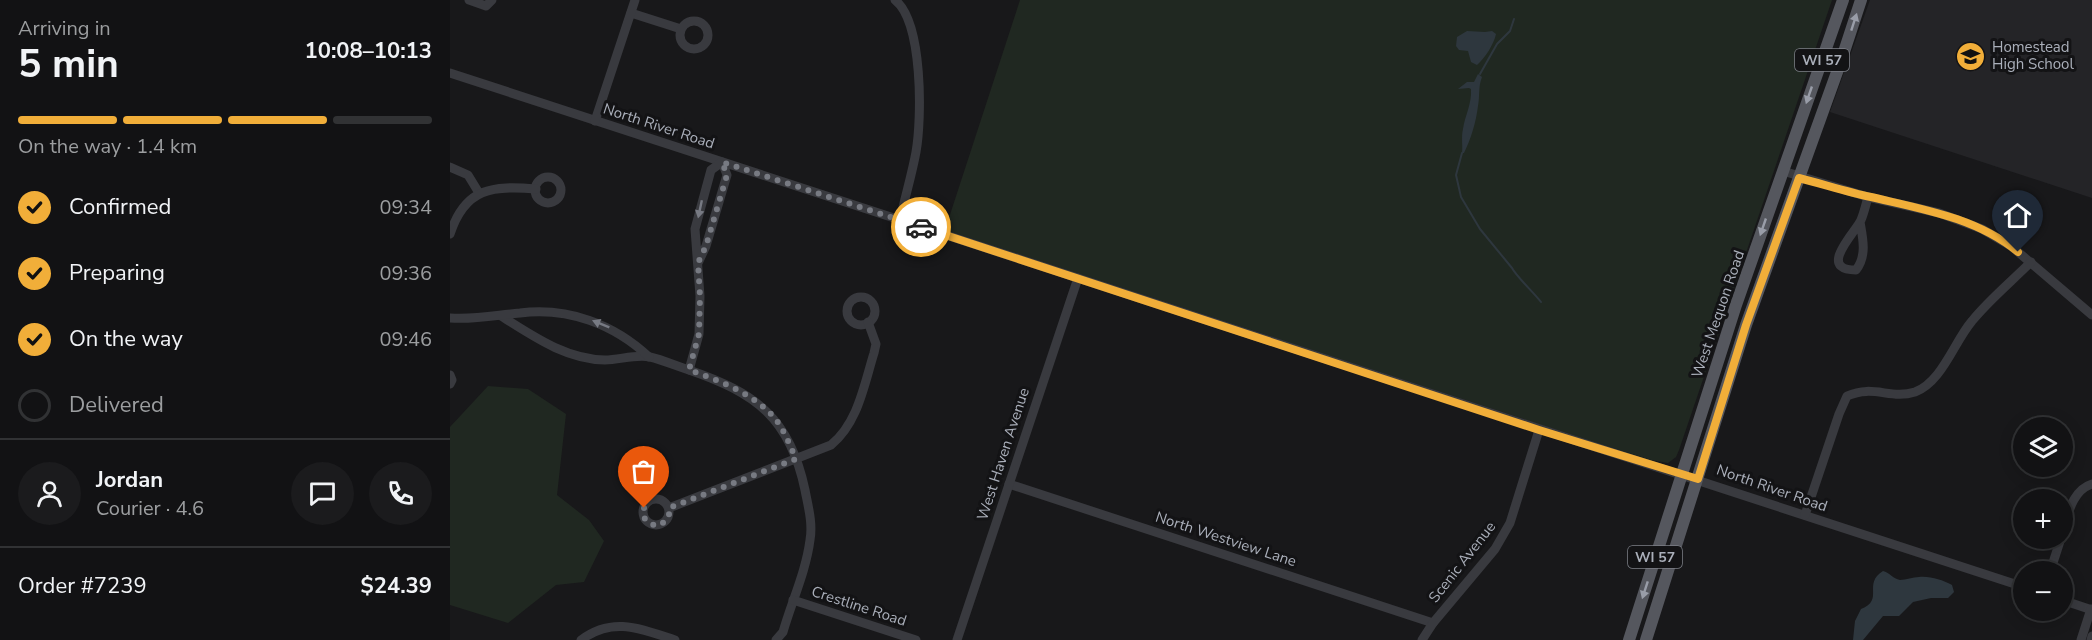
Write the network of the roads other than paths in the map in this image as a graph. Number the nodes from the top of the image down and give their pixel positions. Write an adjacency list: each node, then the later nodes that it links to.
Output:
1 (469, 0): 2 (street)
2 (492, 0)
3 (635, 0): 7 (street)
4 (895, 0): 18 (street)
5 (1843, 0): 13 (main road, West Mequon Road / WI 57, one-way to 13)
6 (1861, 0): 14 (main road, West Mequon Road / WI 57, one-way to 6)
7 (631, 13): 8 (street); 10 (street)
8 (681, 29)
9 (450, 73): 10 (street, North River Road)
10 (595, 121): 11 (street, North River Road)
11 (722, 162): 18 (street, North River Road); 22 (street); 22 (street, one-way to 22)
12 (450, 167): 16 (street)
13 (1783, 171): 14 (street); 32 (main road, West Mequon Road / WI 57, one-way to 32)
14 (1799, 178): 17 (street); 36 (main road, West Mequon Road / WI 57)
15 (536, 189): 16 (street)
16 (479, 193): 20 (street)
17 (1868, 197): 19 (street); 21 (street)
18 (900, 220): 23 (street, North River Road)
19 (1860, 222): 19 (street)
20 (450, 234)
21 (2031, 262): 24 (street); 41 (street)
22 (698, 263): 29 (street)
23 (1077, 278): 33 (street, North River Road); 37 (street, West Haven Avenue)
24 (2092, 315)
25 (501, 316): 26 (street); 28 (street); 28 (street, one-way to 25)
26 (450, 318)
27 (868, 322): 34 (street)
28 (649, 357): 29 (street)
29 (689, 370): 34 (street)
30 (450, 375): 31 (street)
31 (450, 384)
32 (1706, 395): 35 (main road, West Mequon Road / WI 57); 36 (main road)
33 (1539, 430): 35 (street, North River Road); 47 (street, Scenic Avenue)
34 (796, 459): 40 (street); 44 (street)
35 (1682, 474): 36 (street, North River Road); 42 (main road); 55 (main road, West Mequon Road / WI 57, one-way to 55)
36 (1698, 479): 41 (street, North River Road); 42 (main road, West Mequon Road / WI 57)
37 (1009, 484): 47 (street, North Westview Lane); 53 (street, West Haven Avenue)
38 (2092, 484): 39 (street)
39 (2073, 502)
40 (669, 508)
41 (1805, 515): 43 (street, North River Road)
42 (1670, 566): 56 (main road, West Mequon Road / WI 57)
43 (2013, 583)
44 (793, 600): 51 (street); 52 (street, Crestline Road)
45 (2073, 604): 46 (street)
46 (2091, 610): 57 (street)
47 (1433, 623): 54 (street, Scenic Avenue)
48 (2092, 636): 58 (street)
49 (580, 640): 50 (street)
50 (675, 640)
51 (776, 640)
52 (916, 640)
53 (957, 640)
54 (1422, 640)
55 (1629, 640)
56 (1646, 640)
57 (2081, 640)
58 (2091, 640)

